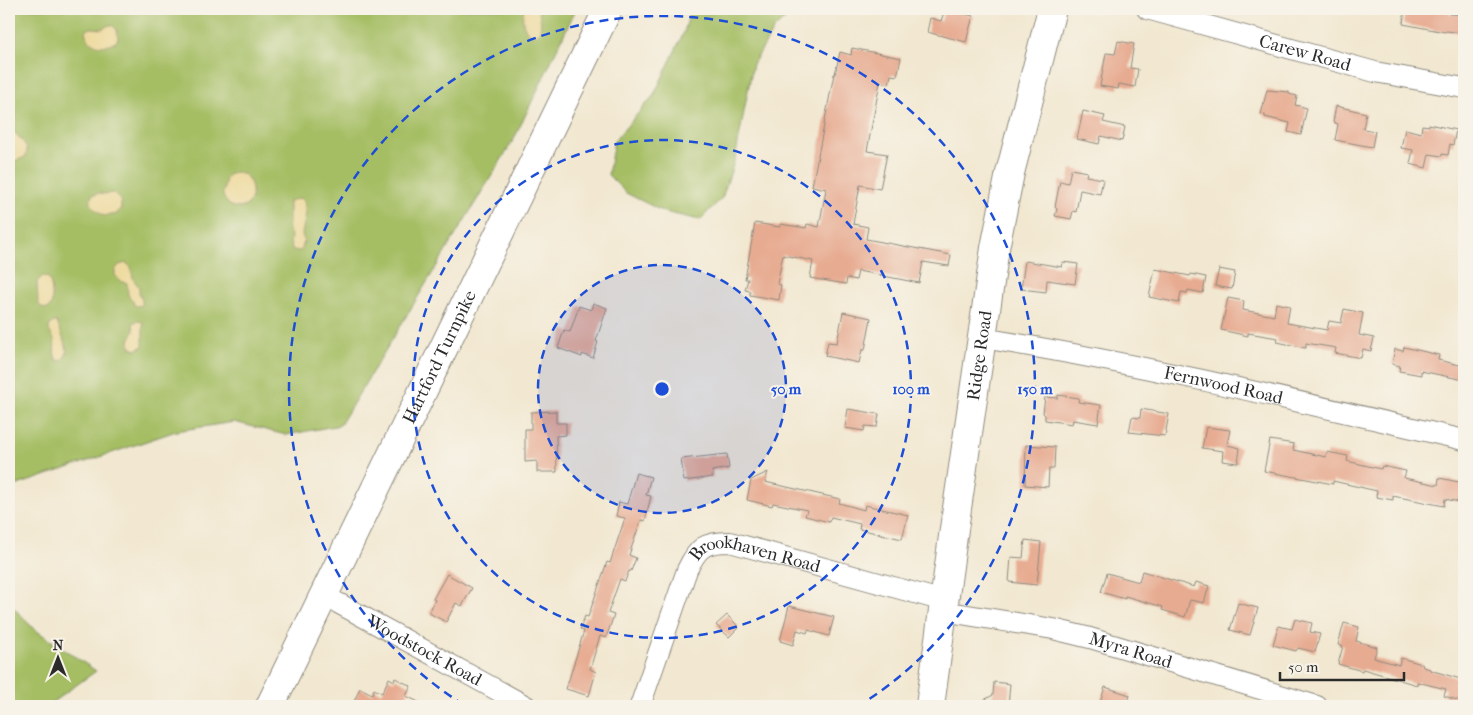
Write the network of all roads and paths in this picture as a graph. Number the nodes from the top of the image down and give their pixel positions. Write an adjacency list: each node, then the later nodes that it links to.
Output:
1 (608, 9): 7 (main road, Hartford Turnpike)
2 (1052, 9): 5 (main road, Ridge Road)
3 (1147, 9): 4 (street, Carew Road)
4 (1464, 88)
5 (982, 338): 6 (street, Fernwood Road); 8 (main road, Ridge Road)
6 (1464, 440)
7 (322, 596): 9 (main road, Hartford Turnpike); 10 (street, Woodstock Road)
8 (943, 606): 11 (street, Brookhaven Road); 12 (main road, Ridge Road); 13 (street, Myra Road)
9 (270, 706)
10 (526, 706)
11 (640, 706)
12 (930, 706)
13 (1316, 706)

